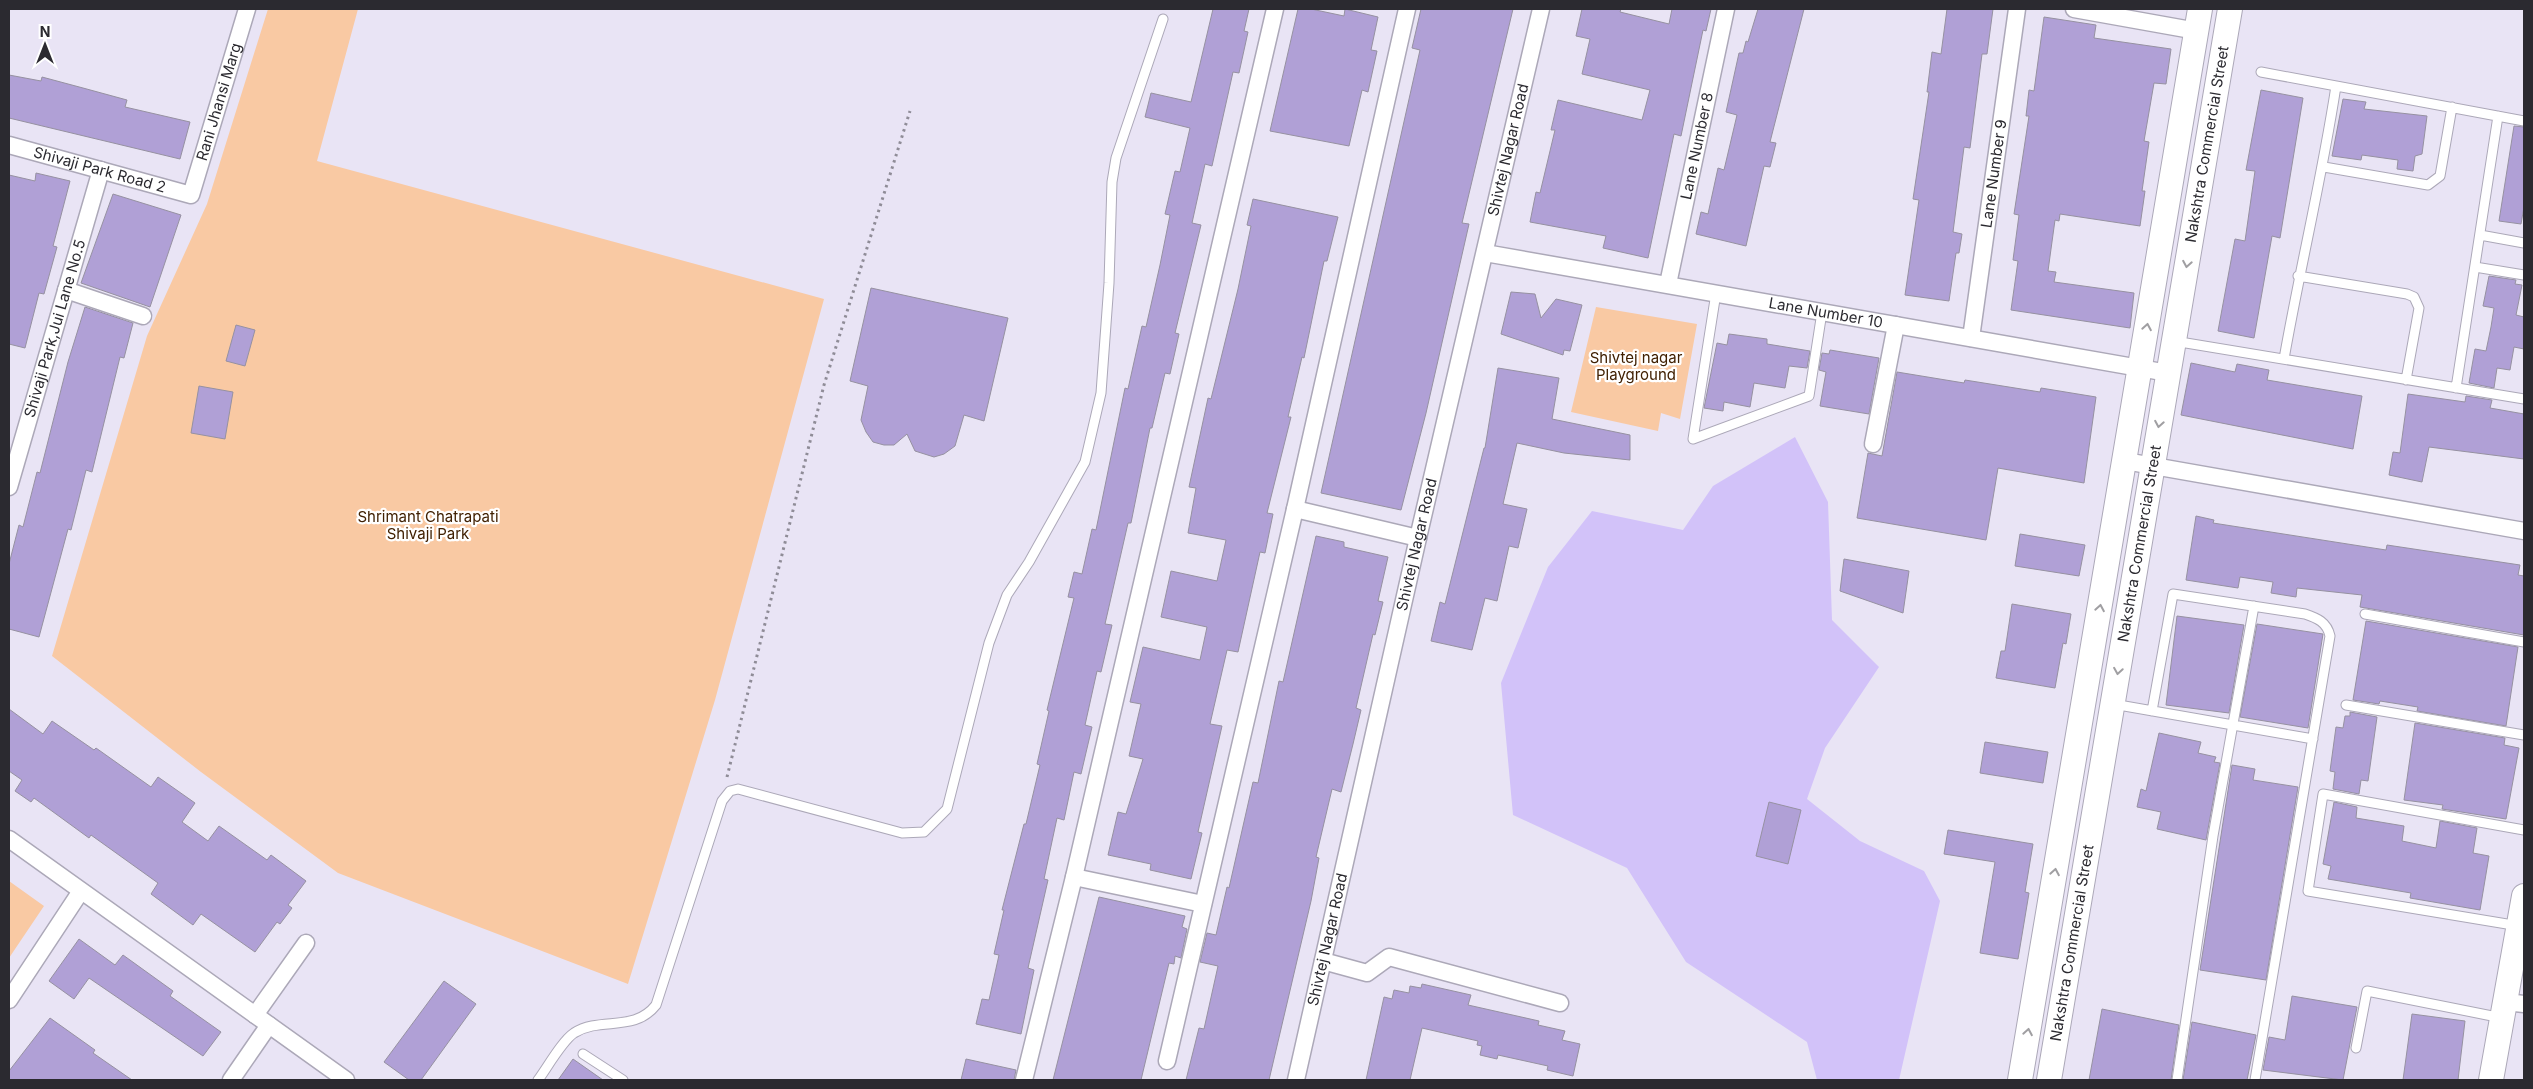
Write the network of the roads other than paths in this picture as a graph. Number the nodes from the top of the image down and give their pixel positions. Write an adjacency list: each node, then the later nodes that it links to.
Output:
1 (247, 9): 19 (street, Rani Jhansi Marg)
2 (1275, 9): 58 (street)
3 (1407, 9): 44 (street)
4 (1540, 9): 22 (street, Shivtej Nagar Road)
5 (1726, 9): 26 (street, Lane Number 8)
6 (2017, 9): 32 (street, Lane Number 9)
7 (2074, 9): 10 (street)
8 (2230, 9): 33 (street, Nakshtra Commercial Street, one-way to 33)
9 (1163, 19): 75 (lane)
10 (2199, 20): 35 (street, Nakshtra Commercial Street, one-way to 10)
11 (2262, 72): 12 (lane)
12 (2336, 86): 13 (lane); 17 (lane)
13 (2452, 107): 14 (lane); 17 (lane)
14 (2498, 116): 15 (lane); 20 (lane)
15 (2524, 120)
16 (9, 145): 18 (street, Shivaji Park Road 2)
17 (2324, 167): 25 (lane)
18 (101, 170): 19 (street, Shivaji Park Road 2); 27 (street, Shivaji Park,Jui Lane No.5)
19 (191, 195)
20 (2480, 235): 21 (lane); 23 (lane)
21 (2524, 243)
22 (1485, 253): 26 (street, Lane Number 10); 46 (street, Shivtej Nagar Road)
23 (2475, 267): 24 (lane); 38 (lane)
24 (2524, 275)
25 (2298, 276): 34 (lane); 37 (lane)
26 (1668, 284): 28 (street, Lane Number 10)
27 (66, 290): 30 (street); 43 (street, Shivaji Park,Jui Lane No.5)
28 (1716, 292): 29 (street, Lane Number 10); 29 (lane)
29 (1822, 312): 31 (street, Lane Number 10)
30 (143, 316)
31 (1896, 325): 32 (street, Lane Number 10); 40 (street)
32 (1970, 338): 35 (street, Lane Number 10)
33 (2173, 341): 34 (lane); 36 (street, Nakshtra Commercial Street)
34 (2284, 359): 37 (lane)
35 (2140, 368): 36 (street, Lane Number 10); 41 (street, Nakshtra Commercial Street)
36 (2168, 373): 42 (street, Nakshtra Commercial Street, one-way to 42)
37 (2406, 380): 38 (lane)
38 (2456, 388): 39 (lane)
39 (2524, 399)
40 (1873, 444)
41 (2125, 461): 42 (street); 79 (street, Nakshtra Commercial Street, one-way to 41)
42 (2152, 466): 45 (street); 50 (street, Nakshtra Commercial Street, one-way to 50)
43 (9, 487)
44 (1295, 509): 46 (street); 61 (street)
45 (2524, 531)
46 (1418, 538): 64 (street, Shivtej Nagar Road)
47 (2254, 606): 52 (lane); 53 (lane); 55 (lane)
48 (2365, 614): 49 (lane)
49 (2524, 642)
50 (2112, 704): 52 (lane); 80 (street, Nakshtra Commercial Street)
51 (2346, 705): 54 (lane)
52 (2152, 711): 53 (lane)
53 (2232, 725): 55 (lane); 81 (lane)
54 (2524, 735)
55 (2313, 739): 82 (lane)
56 (2524, 830): 62 (lane)
57 (9, 839): 59 (street)
58 (1074, 877): 61 (street); 77 (street)
59 (81, 891): 65 (street); 68 (street)
60 (2524, 896): 62 (street)
61 (1203, 904): 72 (street)
62 (2519, 926): 67 (street)
63 (306, 943): 68 (street)
64 (1323, 961): 66 (street); 78 (street, Shivtej Nagar Road)
65 (9, 1000)
66 (1560, 1003)
67 (2511, 1008): 70 (lane); 83 (street)
68 (255, 1015): 69 (street)
69 (269, 1025): 73 (street); 74 (street)
70 (2356, 1048)
71 (583, 1054): 76 (lane)
72 (1167, 1061)
73 (231, 1080)
74 (346, 1080)
75 (538, 1080)
76 (623, 1080)
77 (1024, 1080)
78 (1296, 1080)
79 (2020, 1080)
80 (2049, 1080)
81 (2177, 1080)
82 (2255, 1080)
83 (2491, 1080)

